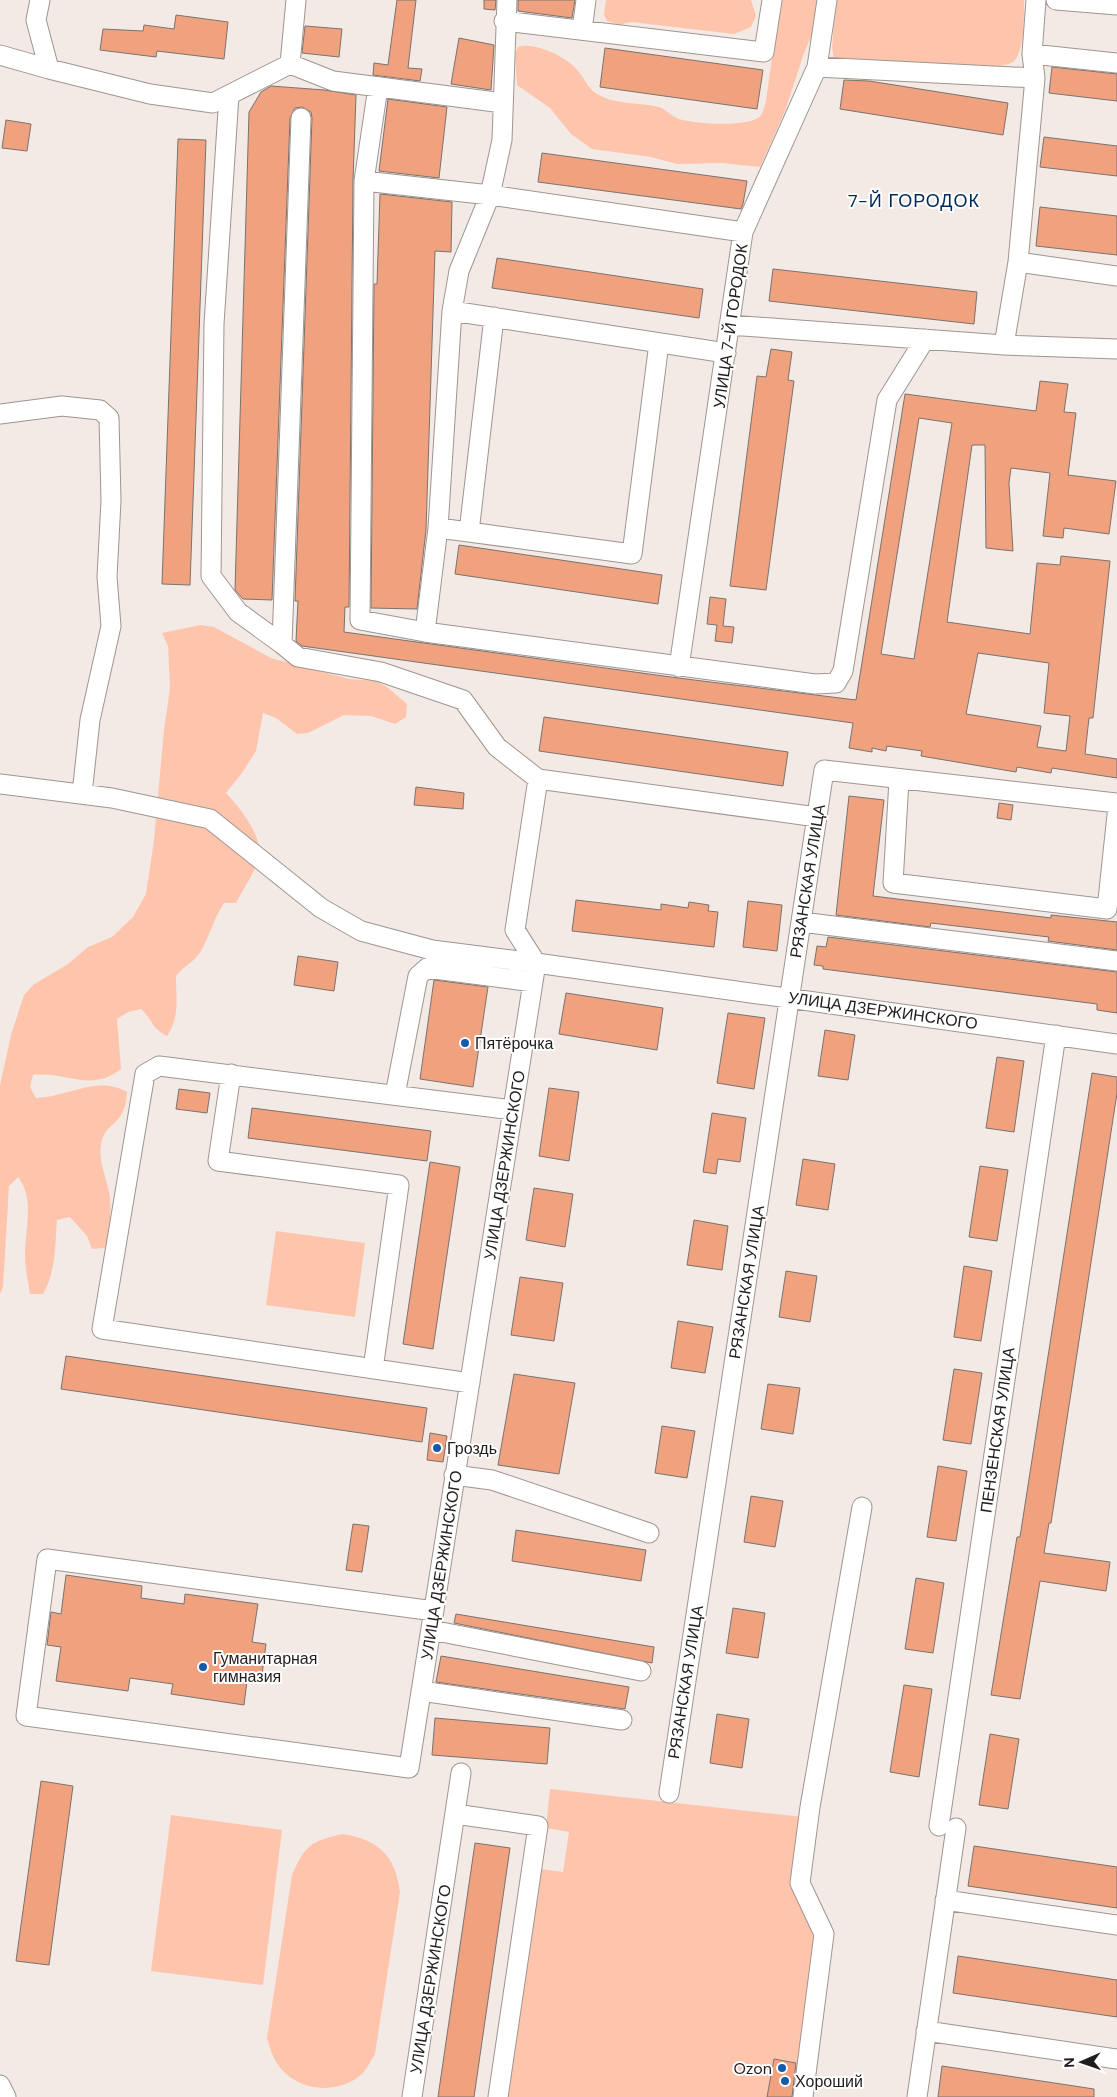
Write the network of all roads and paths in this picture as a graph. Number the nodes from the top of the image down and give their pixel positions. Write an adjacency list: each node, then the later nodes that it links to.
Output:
1 (40, 0): 17 (street)
2 (296, 0): 15 (street)
3 (507, 0): 10 (street)
4 (586, 0): 11 (street)
5 (772, 0): 11 (street)
6 (827, 0): 16 (street, УЛИЦА 7-Й ГОРОДОК)
7 (1036, 0): 12 (street)
8 (1056, 0): 9 (street)
9 (1117, 5)
10 (504, 21): 11 (street); 21 (street)
11 (582, 30)
12 (1032, 54): 14 (street); 18 (street)
13 (0, 55): 17 (street)
14 (1117, 62)
15 (290, 64): 19 (street); 20 (street)
16 (817, 67): 18 (street); 25 (street, УЛИЦА 7-Й ГОРОДОК)
17 (49, 69): 20 (street)
18 (1035, 78): 26 (street)
19 (378, 88): 21 (street); 23 (street)
20 (229, 95): 40 (street)
21 (503, 104): 24 (street)
22 (301, 118): 40 (street)
23 (364, 181): 24 (street); 39 (street)
24 (490, 195): 25 (street); 28 (street)
25 (743, 232): 30 (street, УЛИЦА 7-Й ГОРОДОК)
26 (1018, 262): 27 (street); 33 (street)
27 (1117, 276)
28 (452, 311): 29 (street); 37 (street)
29 (494, 317): 32 (street); 38 (street)
30 (729, 325): 31 (street); 35 (street, УЛИЦА 7-Й ГОРОДОК)
31 (925, 339): 33 (street); 41 (street)
32 (659, 342): 35 (street); 38 (street)
33 (1004, 345): 34 (street)
34 (1117, 349)
35 (726, 353): 41 (street, УЛИЦА 7-Й ГОРОДОК)
36 (0, 414): 45 (street)
37 (438, 528): 38 (street); 39 (street)
38 (469, 532)
39 (425, 632): 41 (street)
40 (282, 644): 42 (street)
41 (679, 667)
42 (538, 779): 48 (street); 51 (street)
43 (899, 780): 46 (street); 47 (street); 48 (street, РЯЗАНСКАЯ УЛИЦА)
44 (0, 784): 45 (street)
45 (76, 794): 51 (street)
46 (1117, 803)
47 (1117, 815)
48 (817, 817): 49 (street, РЯЗАНСКАЯ УЛИЦА)
49 (801, 922): 50 (street); 53 (street, РЯЗАНСКАЯ УЛИЦА)
50 (1117, 961)
51 (536, 963): 52 (street, УЛИЦА ДЗЕРЖИНСКОГО); 53 (street, УЛИЦА ДЗЕРЖИНСКОГО)
52 (533, 982): 57 (street); 58 (street, УЛИЦА ДЗЕРЖИНСКОГО)
53 (790, 997): 54 (street, УЛИЦА ДЗЕРЖИНСКОГО); 70 (street, РЯЗАНСКАЯ УЛИЦА)
54 (1056, 1035): 55 (street, УЛИЦА ДЗЕРЖИНСКОГО); 72 (street, ПЕНЗЕНСКАЯ УЛИЦА)
55 (1117, 1044)
56 (231, 1074): 57 (street); 59 (street); 59 (street)
57 (395, 1095): 58 (street)
58 (513, 1110): 60 (street, УЛИЦА ДЗЕРЖИНСКОГО)
59 (373, 1369): 60 (street)
60 (470, 1383): 61 (street, УЛИЦА ДЗЕРЖИНСКОГО)
61 (454, 1474): 63 (street); 64 (street, УЛИЦА ДЗЕРЖИНСКОГО)
62 (862, 1507): 80 (street)
63 (649, 1533)
64 (434, 1611): 65 (street, УЛИЦА ДЗЕРЖИНСКОГО); 67 (street, УЛИЦА ДЗЕРЖИНСКОГО)
65 (431, 1630): 66 (street); 67 (street, УЛИЦА ДЗЕРЖИНСКОГО)
66 (642, 1671)
67 (421, 1691): 68 (street)
68 (622, 1720)
69 (461, 1772): 71 (street, УЛИЦА ДЗЕРЖИНСКОГО)
70 (668, 1793)
71 (455, 1814): 78 (street, УЛИЦА ДЗЕРЖИНСКОГО); 79 (street)
72 (946, 1900): 73 (street); 74 (street, ПЕНЗЕНСКАЯ УЛИЦА)
73 (1117, 1925)
74 (926, 2031): 75 (street); 81 (street, ПЕНЗЕНСКАЯ УЛИЦА)
75 (1117, 2059)
76 (0, 2085): 77 (street)
77 (6, 2097)
78 (412, 2097)
79 (498, 2097)
80 (803, 2097)
81 (917, 2097)

